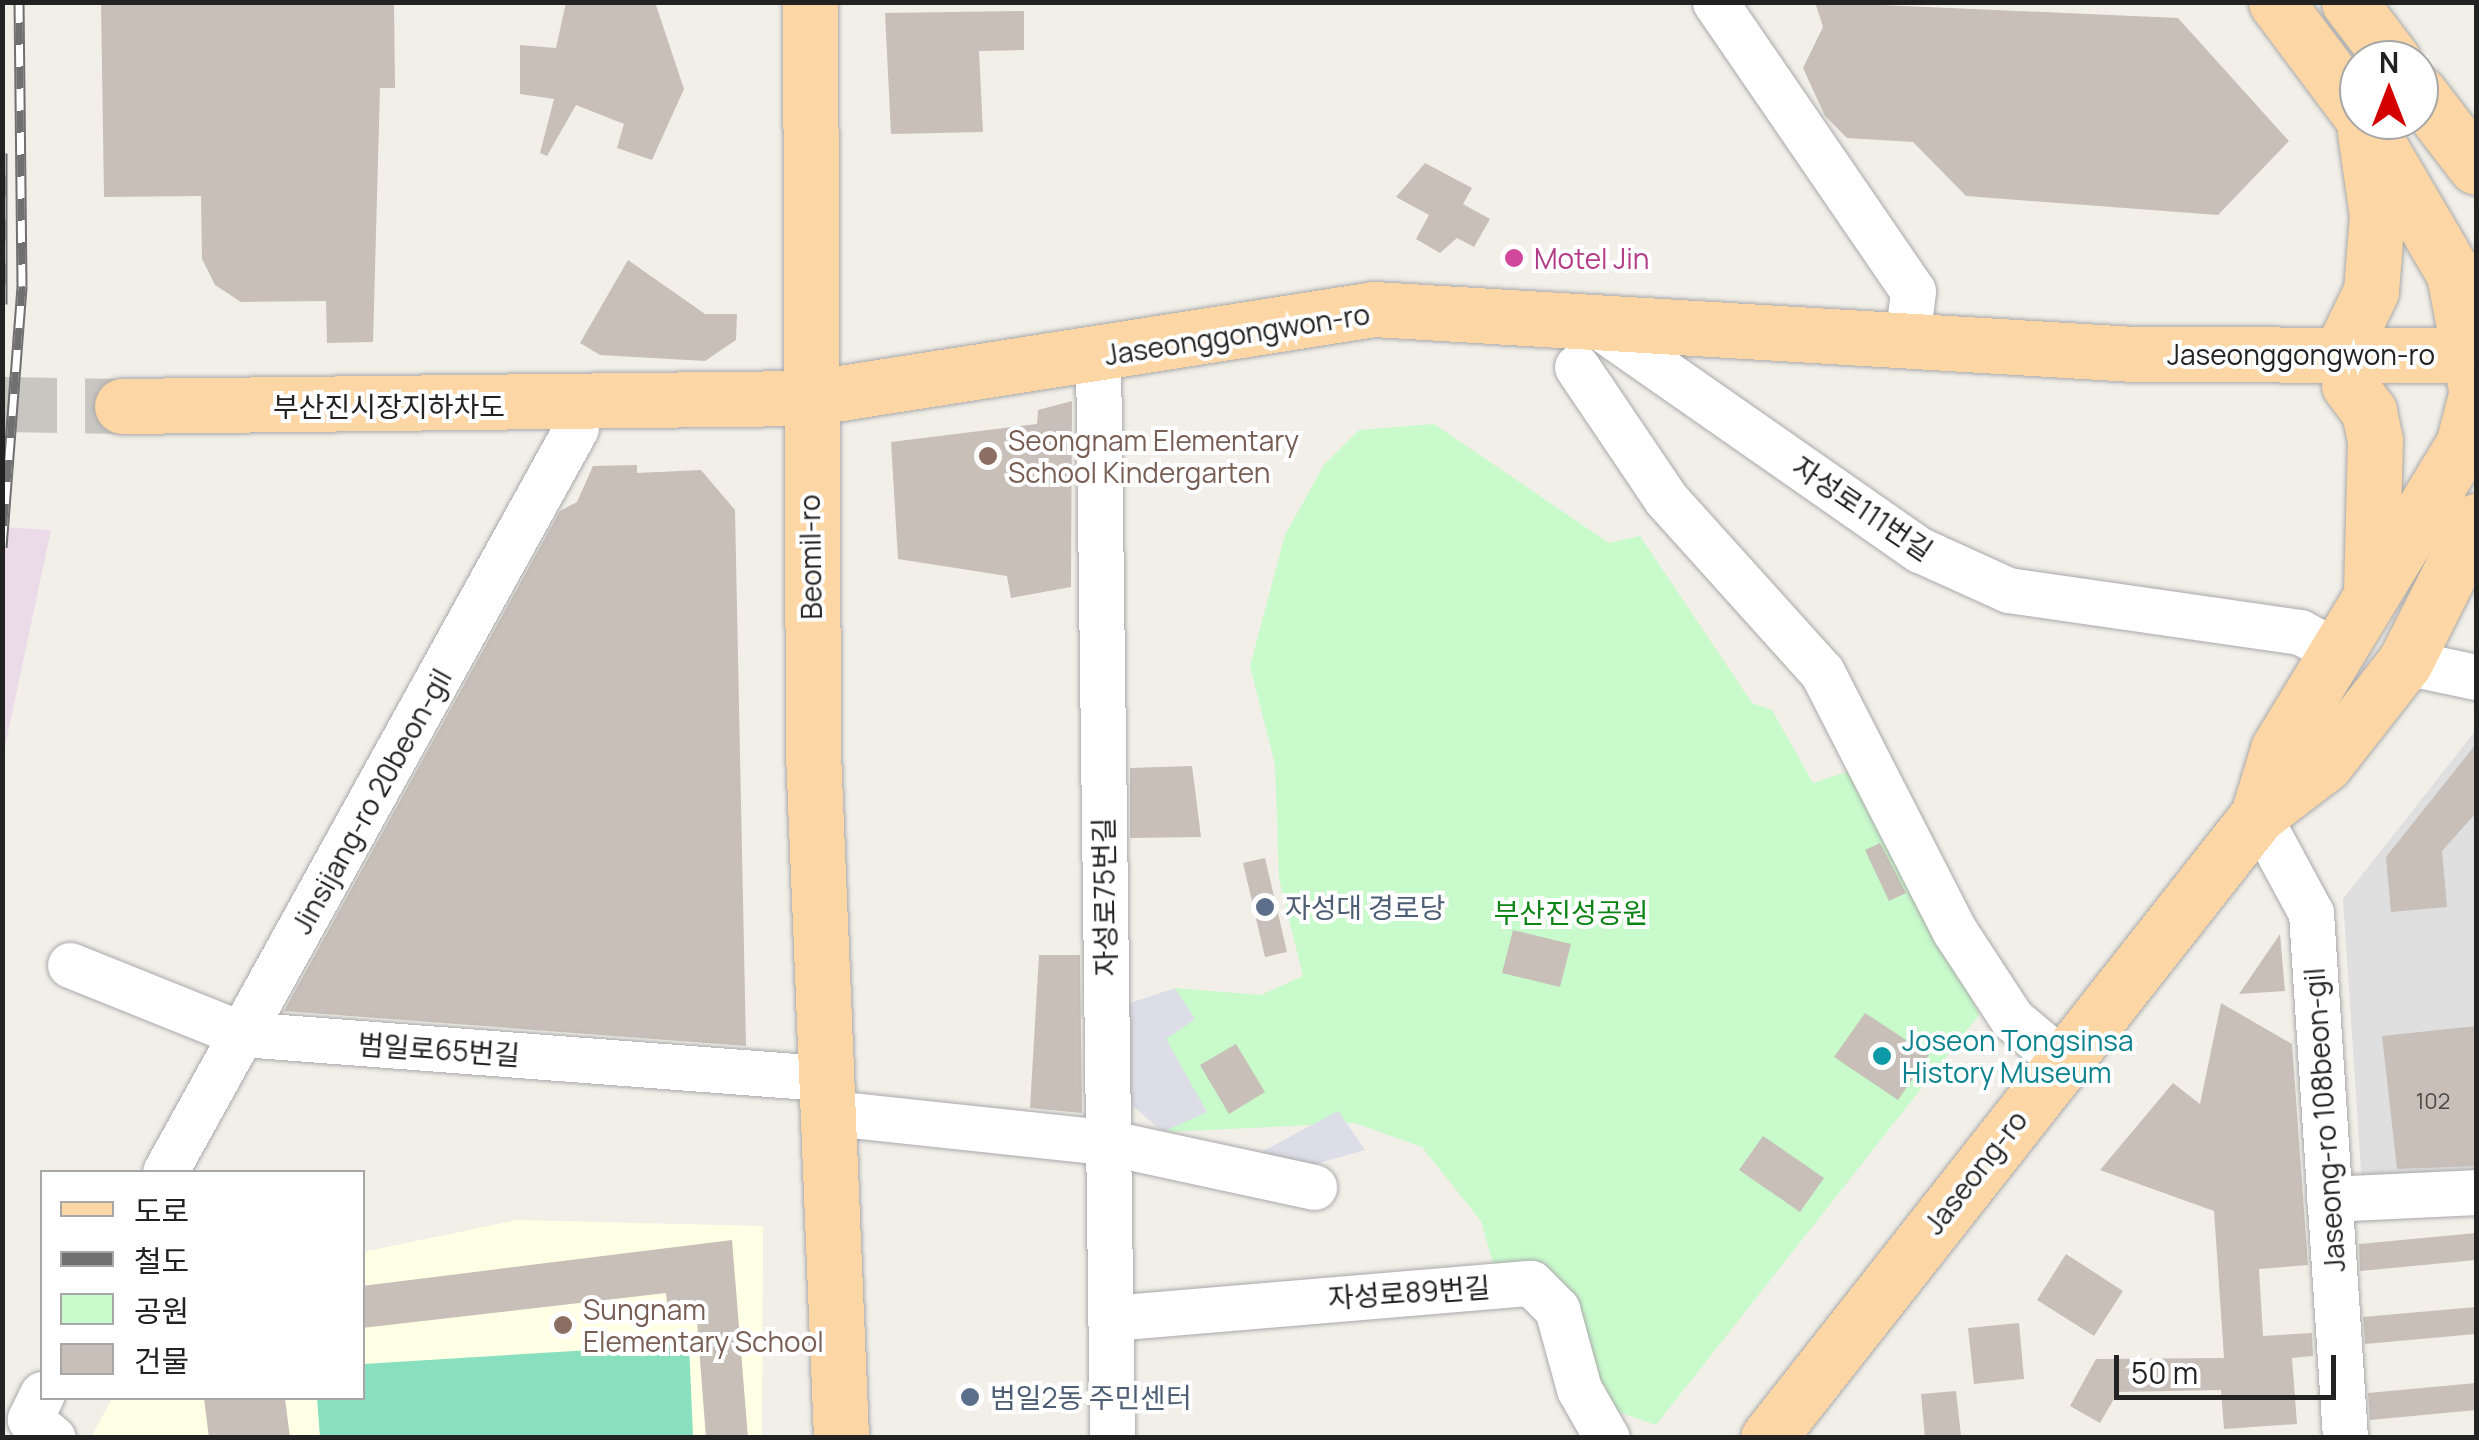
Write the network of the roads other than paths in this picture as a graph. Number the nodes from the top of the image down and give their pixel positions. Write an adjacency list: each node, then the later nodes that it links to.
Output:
1 (810, 2): 16 (main road, Beomil-ro)
2 (1714, 2): 11 (street)
3 (2276, 2): 6 (main road)
4 (2349, 2): 5 (main road)
5 (2378, 40)
6 (2339, 87)
7 (2439, 119): 10 (main road)
8 (2365, 140): 14 (main road)
9 (2375, 140): 15 (main road)
10 (2476, 167)
11 (1908, 341): 12 (main road, Jaseonggongwon-ro); 14 (main road, Jaseonggongwon-ro)
12 (1587, 346): 13 (main road, Jaseonggongwon-ro); 23 (street, 자성로111번길); 29 (street)
13 (1098, 357): 16 (main road, Jaseonggongwon-ro); 31 (street, 자성로75번길)
14 (2346, 368): 15 (main road, Jaseonggongwon-ro); 21 (main road)
15 (2475, 378): 21 (main road, Jaseong-ro)
16 (809, 398): 18 (main road, Jaseonggongwon-ro); 30 (main road, Beomil-ro)
17 (122, 406): 18 (main road, 부산진시장지하차도)
18 (657, 406): 19 (main road); 19 (main road)
19 (576, 428): 28 (street, Jinsijang-ro 20beon-gil)
20 (2476, 521): 24 (main road, Jaseong-ro)
21 (2370, 597): 23 (main road, Jaseong-ro)
22 (2476, 611): 24 (main road)
23 (2337, 652): 26 (main road, Jaseong-ro)
24 (2406, 662): 25 (street); 26 (main road, Jaseong-ro)
25 (2476, 677)
26 (2258, 815): 29 (main road, Jaseong-ro); 35 (street, Jaseong-ro 108beon-gil)
27 (70, 964): 28 (street, 범일로65번길)
28 (242, 1034): 30 (street, 범일로65번길); 32 (street, Jinsijang-ro 20beon-gil)
29 (2062, 1061): 40 (main road, Jaseong-ro)
30 (822, 1095): 31 (street); 37 (main road, Beomil-ro)
31 (1106, 1142): 33 (street); 36 (street, 자성로75번길)
32 (166, 1170)
33 (1314, 1187)
34 (2476, 1192): 35 (street)
35 (2329, 1199): 41 (street, Jaseong-ro 108beon-gil)
36 (1111, 1318): 38 (street, 자성로75번길); 39 (street, 자성로89번길)
37 (841, 1438)
38 (1112, 1438)
39 (1607, 1438)
40 (1768, 1438)
41 (2345, 1438)

